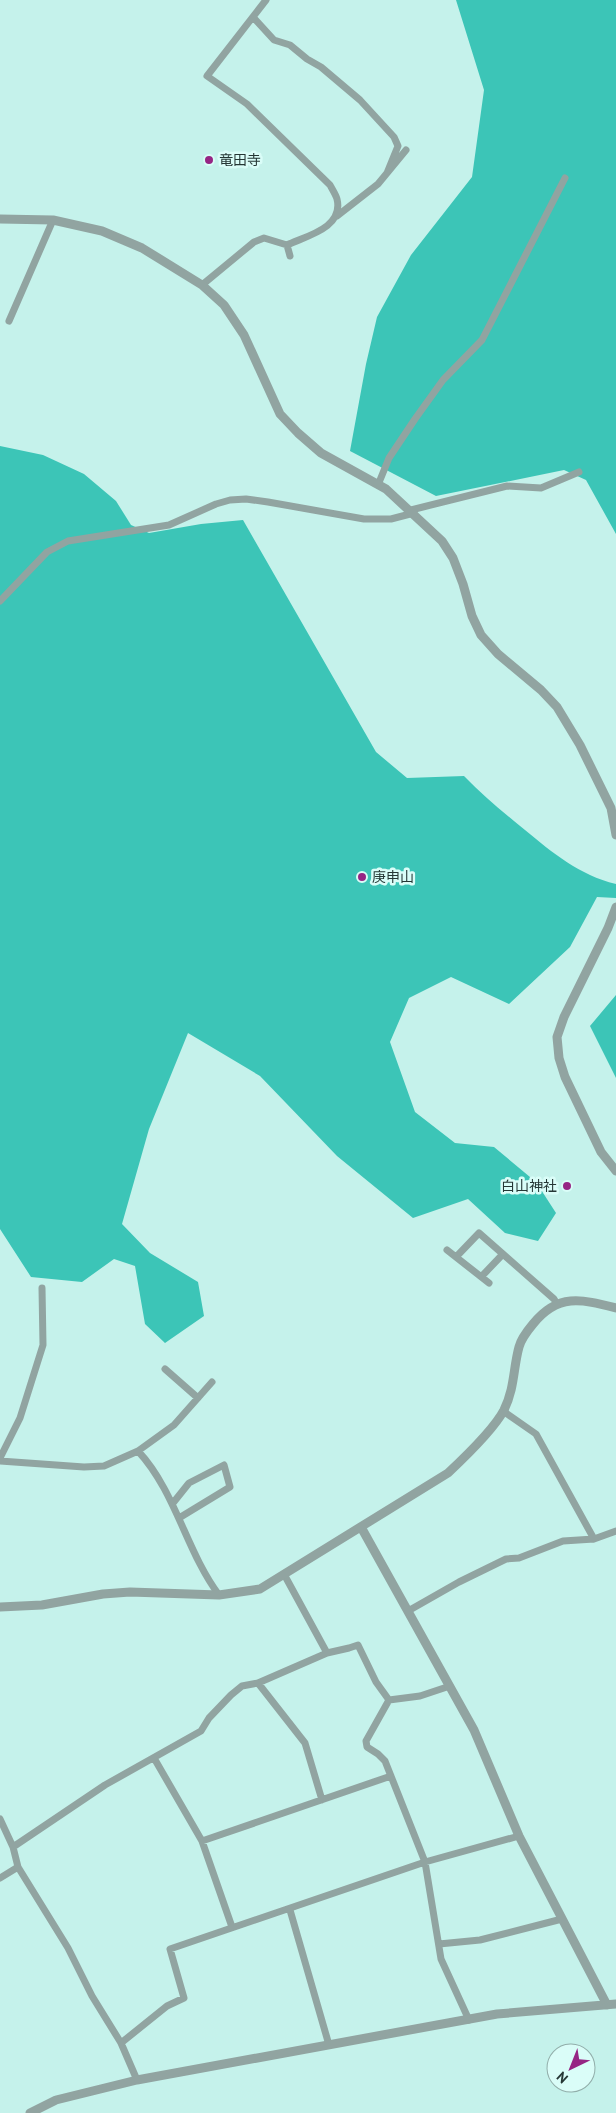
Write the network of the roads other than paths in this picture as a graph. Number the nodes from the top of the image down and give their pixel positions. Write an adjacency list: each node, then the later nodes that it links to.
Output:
1 (266, 0): 2 (street)
2 (253, 17): 4 (street); 6 (street)
3 (406, 150): 4 (street)
4 (387, 173): 6 (street)
5 (565, 178): 14 (street)
6 (337, 216): 9 (street)
7 (0, 219): 8 (street)
8 (53, 220): 11 (street); 12 (street)
9 (287, 245): 10 (street); 11 (street)
10 (290, 256)
11 (202, 284): 14 (street)
12 (9, 322)
13 (580, 472): 15 (street)
14 (378, 485): 15 (street)
15 (412, 511): 16 (street); 17 (street)
16 (0, 601)
17 (614, 808): 18 (street)
18 (616, 835)
19 (616, 907): 20 (street)
20 (616, 1171)
21 (446, 1250): 23 (street)
22 (503, 1254): 23 (street); 24 (street); 27 (street)
23 (456, 1257): 24 (street)
24 (482, 1276): 25 (street)
25 (489, 1283)
26 (42, 1288): 34 (street)
27 (557, 1304): 28 (street); 32 (street)
28 (616, 1308)
29 (165, 1369): 31 (street)
30 (212, 1382): 31 (street)
31 (198, 1398): 33 (street)
32 (503, 1411): 37 (street); 39 (street)
33 (138, 1451): 34 (street); 35 (street)
34 (0, 1460)
35 (173, 1503): 36 (street); 36 (street)
36 (179, 1518): 41 (street)
37 (361, 1528): 40 (street); 43 (street)
38 (616, 1531): 39 (street)
39 (594, 1539): 43 (street)
40 (285, 1576): 41 (street); 44 (street)
41 (219, 1595): 42 (street)
42 (0, 1607)
43 (408, 1611): 46 (street)
44 (327, 1652): 45 (street); 47 (street)
45 (258, 1683): 48 (street); 50 (street)
46 (450, 1686): 47 (street); 52 (street)
47 (389, 1700): 49 (street)
48 (154, 1758): 53 (street); 54 (street)
49 (392, 1776): 50 (street); 55 (street)
50 (322, 1800): 53 (street)
51 (0, 1819): 54 (street)
52 (519, 1836): 55 (street); 59 (street)
53 (202, 1841): 60 (street)
54 (12, 1847): 56 (street)
55 (425, 1862): 58 (street); 61 (street)
56 (18, 1867): 57 (street); 64 (street)
57 (0, 1878)
58 (290, 1910): 60 (street); 65 (street)
59 (562, 1919): 61 (street); 62 (street)
60 (232, 1927): 64 (street)
61 (439, 1944): 63 (street)
62 (614, 2005): 63 (street)
63 (469, 2020): 65 (street)
64 (121, 2043): 66 (street)
65 (329, 2045): 66 (street)
66 (137, 2080): 67 (street)
67 (30, 2113)

